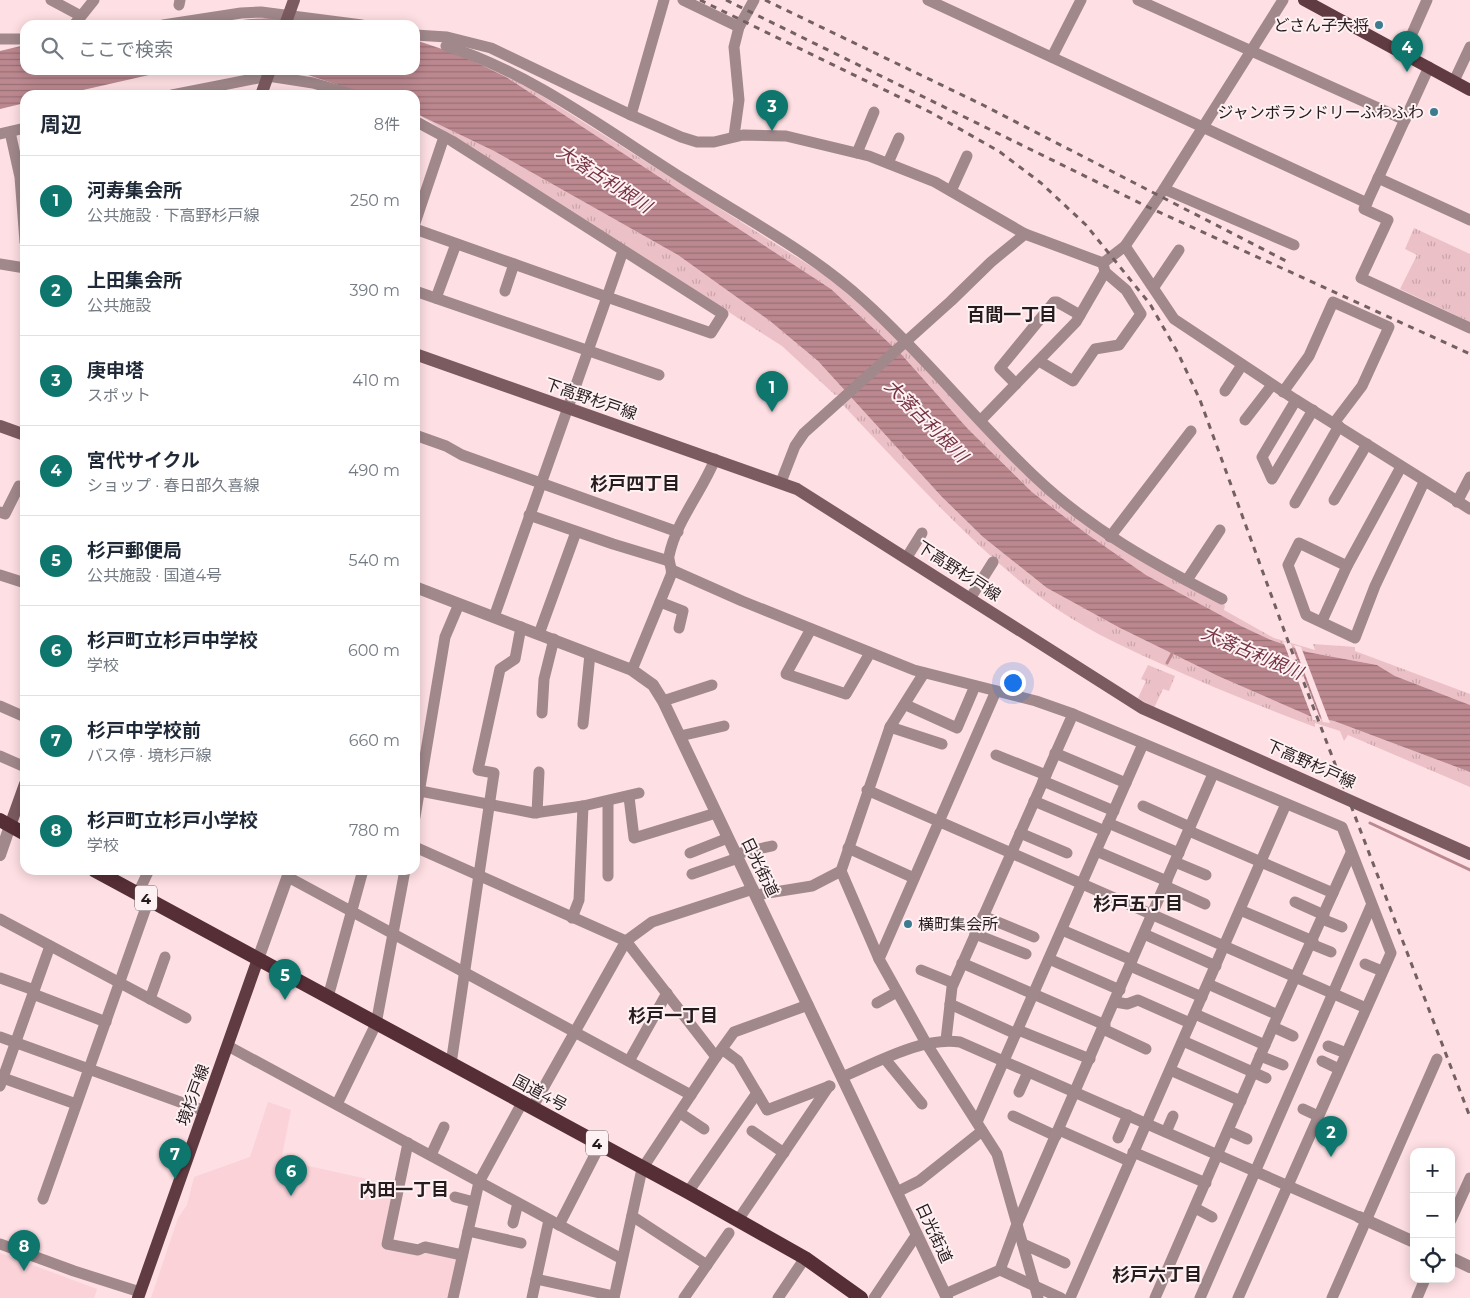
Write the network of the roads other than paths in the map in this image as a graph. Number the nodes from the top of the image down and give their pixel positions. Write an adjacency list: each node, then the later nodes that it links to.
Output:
1 (51, 0): 14 (street)
2 (94, 0): 15 (street)
3 (294, 0): 13 (main road)
4 (683, 0): 17 (street)
5 (754, 0): 17 (street)
6 (928, 0): 25 (street)
7 (1081, 0): 25 (street)
8 (1138, 0): 23 (street)
9 (1283, 0): 23 (street)
10 (1304, 0): 24 (main road)
11 (1427, 0): 24 (street)
12 (661, 1): 36 (street)
13 (288, 19): 16 (street)
14 (77, 20)
15 (79, 20)
16 (195, 20)
17 (739, 27): 42 (street)
18 (420, 35): 36 (street)
19 (0, 39): 20 (street)
20 (20, 39)
21 (446, 46): 73 (street)
22 (1470, 47): 30 (street)
23 (1250, 52): 37 (street); 39 (street)
24 (1404, 52): 26 (main road)
25 (1052, 57): 39 (street)
26 (1429, 67): 30 (main road); 37 (street)
27 (260, 75): 31 (street)
28 (268, 75): 32 (main road)
29 (278, 75): 33 (street)
30 (1454, 81): 34 (main road)
31 (194, 90)
32 (263, 90)
33 (337, 90)
34 (1470, 90)
35 (874, 112): 45 (street)
36 (631, 115): 42 (street)
37 (1405, 120): 49 (street)
38 (420, 124): 43 (street)
39 (1202, 127): 50 (street); 52 (street)
40 (20, 129): 41 (street)
41 (5, 133): 48 (street)
42 (734, 136): 45 (street)
43 (444, 137): 53 (street); 61 (street)
44 (900, 138): 47 (street)
45 (857, 152): 47 (street)
46 (967, 156): 51 (street)
47 (888, 163): 51 (street)
48 (20, 177)
49 (1378, 178): 52 (street); 54 (street)
50 (1164, 189): 58 (street); 59 (street)
51 (951, 191): 56 (street)
52 (1367, 203): 72 (street)
53 (420, 208)
54 (1470, 220)
55 (420, 231): 57 (street)
56 (1025, 234): 65 (street); 73 (street)
57 (456, 244): 63 (street); 70 (street)
58 (1294, 245)
59 (1125, 246): 65 (street); 66 (street)
60 (1179, 250): 66 (street)
61 (623, 251): 69 (street); 69 (street)
62 (0, 264): 64 (street)
63 (514, 264): 67 (street); 69 (street)
64 (20, 267)
65 (1104, 268): 71 (street); 76 (street)
66 (1154, 287): 77 (street)
67 (505, 291)
68 (420, 293): 70 (street)
69 (607, 297): 74 (street)
70 (436, 298): 74 (street)
71 (1080, 315): 76 (street); 79 (street)
72 (1470, 328)
73 (905, 342): 86 (street); 97 (street)
74 (588, 351): 78 (street); 84 (street)
75 (420, 356): 84 (main road, 下高野杉戸線)
76 (1039, 361): 79 (street)
77 (1242, 365): 80 (street); 81 (street)
78 (659, 376)
79 (1016, 384): 86 (street)
80 (1272, 385): 82 (street); 87 (street)
81 (1225, 391)
82 (1283, 392): 83 (street); 88 (street)
83 (1296, 400): 85 (street); 85 (street)
84 (568, 408): 94 (main road, 下高野杉戸線); 99 (street)
85 (1313, 410): 88 (street)
86 (981, 420): 111 (street)
87 (1245, 420)
88 (1337, 424): 93 (street); 103 (street)
89 (0, 426): 91 (main road)
90 (1191, 431): 111 (street)
91 (20, 433)
92 (420, 436): 99 (street)
93 (1367, 444): 95 (street); 101 (street)
94 (715, 459): 97 (main road, 下高野杉戸線); 109 (street)
95 (1400, 467): 98 (street); 115 (street)
96 (1470, 477): 102 (street)
97 (781, 482): 112 (main road, 下高野杉戸線)
98 (1424, 482): 102 (street); 125 (street)
99 (540, 483): 106 (street); 109 (street)
100 (20, 486): 105 (street)
101 (1334, 500)
102 (1457, 502): 104 (street)
103 (1295, 503)
104 (1470, 509)
105 (0, 512)
106 (529, 515): 108 (street); 124 (street)
107 (1220, 530): 117 (street)
108 (576, 532): 114 (street); 129 (street)
109 (678, 532): 114 (street)
110 (922, 532): 112 (street)
111 (1110, 537): 117 (street)
112 (908, 557): 120 (main road, 下高野杉戸線)
113 (993, 562): 120 (street)
114 (671, 565): 122 (street); 128 (street)
115 (1347, 566): 125 (street); 125 (street)
116 (0, 574): 118 (street)
117 (1187, 580): 121 (street)
118 (20, 581)
119 (420, 588): 123 (street, 日光街道)
120 (971, 597): 186 (main road, 下高野杉戸線)
121 (1222, 599)
122 (660, 602): 127 (street); 133 (street)
123 (459, 604): 124 (street, 日光街道); 156 (street)
124 (494, 617): 126 (street, 日光街道)
125 (1322, 621)
126 (521, 627): 129 (street, 日光街道); 165 (street)
127 (679, 628)
128 (811, 628): 131 (street); 131 (street)
129 (539, 634): 130 (street, 日光街道)
130 (554, 640): 132 (street, 日光街道); 141 (street)
131 (870, 653): 134 (street)
132 (590, 654): 133 (street, 日光街道); 144 (street)
133 (632, 670): 138 (street, 日光街道)
134 (924, 673): 136 (street); 139 (street)
135 (712, 685): 138 (street)
136 (974, 686): 137 (street); 139 (street)
137 (996, 691): 142 (street); 171 (street)
138 (664, 701): 147 (street, 日光街道)
139 (906, 705): 146 (street)
140 (0, 706): 143 (street)
141 (542, 713)
142 (1073, 714): 149 (street); 150 (street)
143 (20, 715)
144 (583, 724)
145 (724, 726): 147 (street)
146 (890, 727): 148 (street); 159 (street)
147 (680, 736): 170 (street, 日光街道)
148 (942, 744)
149 (1143, 744): 155 (street); 158 (street)
150 (1055, 753): 157 (street); 158 (street)
151 (996, 755): 157 (street)
152 (0, 756): 153 (street)
153 (20, 765)
154 (540, 772): 169 (street)
155 (1213, 774): 164 (street); 174 (street)
156 (420, 775)
157 (1044, 778): 163 (street); 168 (street)
158 (1126, 783): 168 (street)
159 (867, 790): 171 (street); 179 (street)
160 (420, 792): 165 (street)
161 (20, 794): 172 (main road)
162 (608, 801): 166 (street); 170 (street); 201 (street)
163 (1034, 801): 173 (street); 176 (street)
164 (1286, 804): 185 (street); 190 (street)
165 (490, 806): 169 (street); 200 (street)
166 (583, 806): 169 (street); 216 (street)
167 (1142, 806): 174 (street)
168 (1114, 811): 173 (street)
169 (537, 813)
170 (716, 813): 177 (street, 日光街道)
171 (939, 822): 183 (street); 202 (street)
172 (5, 823): 175 (highway); 187 (street)
173 (1107, 827): 181 (street); 189 (street)
174 (1190, 829): 189 (street); 190 (street)
175 (20, 831)
176 (1020, 833): 183 (street); 184 (street)
177 (728, 838): 182 (street); 188 (street, 日光街道)
178 (772, 846): 188 (street)
179 (848, 848): 191 (street); 202 (street)
180 (420, 849): 200 (street)
181 (1096, 851): 203 (street); 204 (street)
182 (690, 853)
183 (1011, 853): 203 (street); 214 (street)
184 (1066, 853)
185 (1351, 853): 206 (street); 210 (street)
186 (1470, 854)
187 (0, 855)
188 (737, 856): 192 (street); 205 (street, 日光街道)
189 (1177, 858): 199 (street); 204 (street)
190 (1261, 862): 206 (street); 212 (street)
191 (841, 871): 205 (street); 232 (street)
192 (692, 874)
193 (104, 875): 207 (highway, 4)
194 (148, 875): 207 (street)
195 (288, 875): 231 (street)
196 (292, 875): 211 (street)
197 (362, 875): 211 (street)
198 (404, 875): 220 (street)
199 (1206, 875)
200 (479, 876): 216 (street); 239 (street)
201 (608, 876)
202 (914, 878): 232 (street)
203 (1082, 884): 213 (street); 219 (street)
204 (1166, 884): 209 (street); 213 (street)
205 (754, 892): 224 (street); 258 (street, 日光街道)
206 (1333, 893): 215 (street)
207 (144, 896): 231 (highway, 国道4号 / 4); 243 (street)
208 (1296, 902): 215 (street)
209 (1206, 904)
210 (1371, 906): 240 (street); 251 (street)
211 (352, 910): 220 (street); 252 (street)
212 (1240, 910): 225 (street); 227 (street)
213 (1152, 915): 222 (street); 227 (street)
214 (983, 916): 221 (street); 223 (street)
215 (1323, 917): 218 (street); 225 (street)
216 (572, 918): 224 (street)
217 (0, 919): 226 (street)
218 (1342, 927)
219 (1062, 930): 233 (street); 235 (street)
220 (393, 934): 239 (street); 264 (street)
221 (975, 934): 229 (street); 234 (street)
222 (1144, 934): 235 (street); 237 (street)
223 (1034, 937)
224 (626, 941): 249 (street); 267 (street)
225 (1312, 942): 228 (street); 241 (street)
226 (50, 946): 243 (street); 247 (street)
227 (1224, 946): 237 (street); 241 (street)
228 (1331, 952)
229 (1026, 954)
230 (165, 957): 254 (street)
231 (258, 959): 252 (highway, 国道4号 / 4); 275 (main road, 境杉戸線)
232 (879, 959): 248 (street)
233 (1049, 959): 246 (street); 250 (street)
234 (962, 963): 244 (street); 250 (street)
235 (1131, 963): 246 (street); 253 (street)
236 (1365, 964): 240 (street)
237 (1216, 966): 245 (street)
238 (921, 970): 244 (street)
239 (465, 972): 267 (street); 287 (street)
240 (1382, 972): 259 (street)
241 (1295, 977): 251 (street); 260 (street)
242 (0, 978): 247 (street)
243 (119, 983): 254 (street); 263 (street)
244 (953, 983): 257 (street)
245 (1208, 984): 253 (street); 260 (street)
246 (1120, 990): 255 (street)
247 (34, 992): 263 (street); 273 (street)
248 (897, 992): 256 (street); 274 (street)
249 (667, 993): 279 (street); 284 (street)
250 (1034, 994): 265 (street); 268 (street)
251 (1334, 994): 259 (street); 331 (street)
252 (328, 997): 264 (highway, 国道4号 / 4)
253 (1202, 997): 262 (street)
254 (150, 1000): 261 (street)
255 (1115, 1002): 262 (street); 265 (street)
256 (877, 1003)
257 (950, 1004): 268 (street); 271 (street)
258 (808, 1005): 279 (street); 295 (street, 日光街道)
259 (1366, 1008): 280 (street)
260 (1278, 1016): 266 (street)
261 (186, 1018)
262 (1192, 1018): 272 (street); 278 (street)
263 (106, 1022): 289 (street)
264 (376, 1024): 287 (highway, 国道4号 / 4); 304 (street)
265 (1104, 1027): 277 (street); 281 (street)
266 (1273, 1027): 269 (street); 278 (street)
267 (575, 1032): 284 (street); 306 (street)
268 (1017, 1032): 281 (street); 285 (street)
269 (1293, 1036)
270 (0, 1037): 273 (street)
271 (946, 1040): 274 (street); 285 (street)
272 (1182, 1041): 291 (street); 292 (street)
273 (15, 1043): 289 (street); 296 (street)
274 (926, 1043): 283 (street); 316 (street)
275 (228, 1046): 304 (street); 308 (main road, 境杉戸線)
276 (1328, 1046): 280 (street)
277 (1146, 1048)
278 (1262, 1050): 288 (street); 292 (street)
279 (719, 1053): 300 (street); 301 (street)
280 (1346, 1053): 290 (street)
281 (1090, 1059): 299 (street)
282 (1437, 1059): 346 (street)
283 (885, 1060): 295 (street); 305 (street)
284 (630, 1061): 301 (street)
285 (1004, 1061): 293 (street); 316 (street)
286 (1322, 1061): 290 (street)
287 (450, 1064): 306 (highway, 国道4号 / 4)
288 (1283, 1065)
289 (89, 1068): 303 (street); 308 (street)
290 (1339, 1069): 313 (street)
291 (1170, 1070): 302 (street); 314 (street)
292 (1254, 1071): 294 (street); 302 (street)
293 (1028, 1072): 298 (street); 299 (street)
294 (1266, 1078)
295 (842, 1079): 297 (street); 337 (street, 日光街道)
296 (1, 1082): 303 (street)
297 (830, 1086): 300 (street); 326 (street)
298 (1018, 1092)
299 (1075, 1092): 310 (street); 321 (street)
300 (757, 1093): 336 (street)
301 (691, 1095): 309 (street)
302 (1241, 1101): 319 (street)
303 (76, 1104): 339 (street)
304 (337, 1104): 324 (street)
305 (922, 1104)
306 (527, 1105): 325 (highway, 国道4号 / 4); 333 (street)
307 (1303, 1109): 313 (street)
308 (204, 1111): 369 (main road, 境杉戸線)
309 (680, 1113): 317 (street); 330 (street)
310 (1128, 1115): 314 (street); 322 (street)
311 (1013, 1116): 321 (street)
312 (1173, 1116): 320 (street)
313 (1318, 1116): 335 (street)
314 (1146, 1123): 320 (street); 329 (street)
315 (444, 1126): 327 (street)
316 (980, 1127): 337 (street); 350 (street)
317 (704, 1130)
318 (752, 1131): 326 (street)
319 (1229, 1131): 323 (street); 328 (street)
320 (1166, 1132): 328 (street)
321 (1058, 1133): 329 (street); 350 (street)
322 (1118, 1138)
323 (1246, 1139)
324 (408, 1143): 327 (street); 358 (street)
325 (600, 1145): 330 (highway, 国道4号 / 4); 348 (street)
326 (784, 1153): 347 (street)
327 (431, 1155): 333 (street)
328 (1218, 1156): 331 (street); 334 (street)
329 (1131, 1157): 334 (street); 379 (street)
330 (642, 1168): 336 (highway, 国道4号 / 4); 344 (street)
331 (1256, 1172): 335 (street); 381 (street)
332 (1470, 1178): 343 (street)
333 (479, 1182): 340 (street); 341 (street)
334 (1206, 1183): 342 (street)
335 (1288, 1186): 346 (street); 382 (street)
336 (688, 1192): 347 (highway, 国道4号 / 4)
337 (897, 1192): 353 (street, 日光街道)
338 (455, 1197): 340 (street)
339 (43, 1198)
340 (474, 1202): 351 (street)
341 (518, 1203): 348 (street); 349 (street)
342 (1195, 1208): 345 (street); 380 (street)
343 (1455, 1211)
344 (632, 1216): 360 (street); 363 (street)
345 (1212, 1217)
346 (1363, 1219): 354 (street); 383 (street)
347 (738, 1220): 359 (highway, 国道4号 / 4)
348 (554, 1222): 360 (street); 366 (street)
349 (513, 1223)
350 (1017, 1224): 357 (street); 365 (street)
351 (468, 1231): 355 (street); 358 (street)
352 (729, 1233): 363 (street)
353 (917, 1234): 370 (street, 日光街道); 377 (street)
354 (1410, 1240)
355 (521, 1243)
356 (0, 1244): 369 (street)
357 (1023, 1244): 362 (street); 368 (street)
358 (462, 1255): 372 (street)
359 (805, 1258): 375 (street); 376 (highway, 国道4号 / 4)
360 (622, 1260): 371 (street)
361 (1455, 1260): 364 (street)
362 (1065, 1262)
363 (707, 1265): 374 (street)
364 (1470, 1267)
365 (1000, 1270): 368 (street); 370 (street)
366 (536, 1280): 371 (street); 373 (street)
367 (1423, 1283): 384 (street)
368 (1037, 1292): 378 (street)
369 (139, 1295)
370 (946, 1296)
371 (614, 1297)
372 (453, 1298)
373 (532, 1298)
374 (684, 1298)
375 (778, 1298)
376 (861, 1298)
377 (874, 1298)
378 (1061, 1298)
379 (1070, 1298)
380 (1155, 1298)
381 (1200, 1298)
382 (1238, 1298)
383 (1332, 1298)
384 (1417, 1298)

